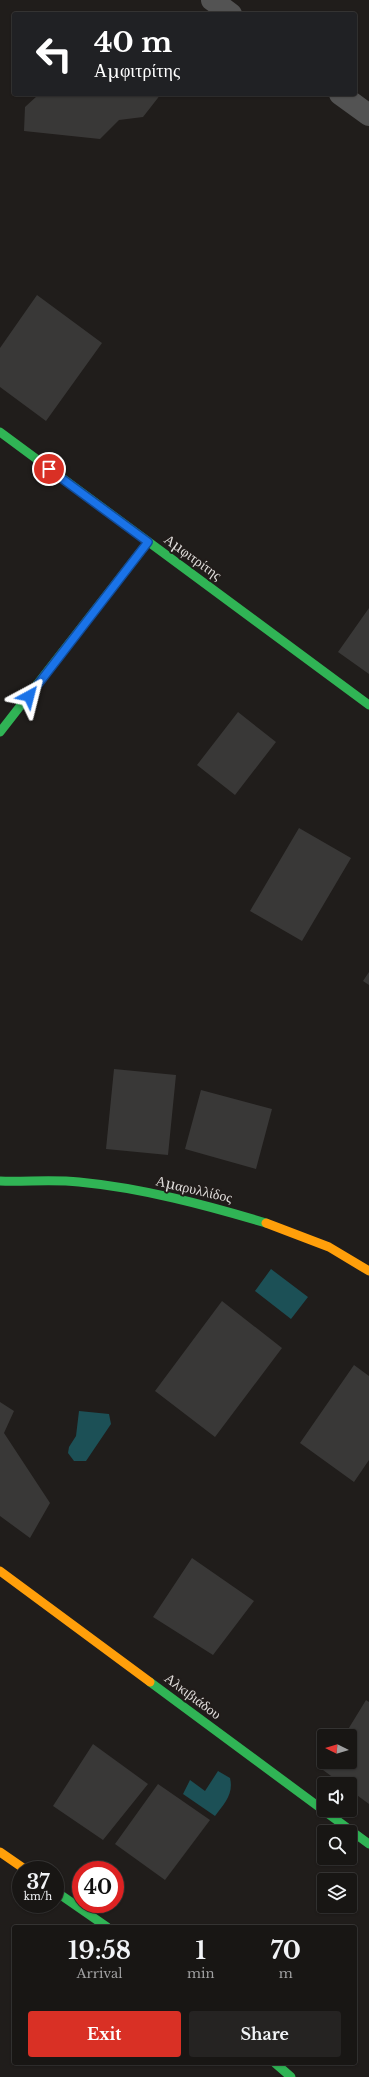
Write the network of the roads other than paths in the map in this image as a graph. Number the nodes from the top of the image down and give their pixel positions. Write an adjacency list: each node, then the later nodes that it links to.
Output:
1 (212, 0): 2 (street)
2 (228, 12)
3 (343, 96): 4 (street)
4 (369, 115)
5 (0, 432): 6 (street, Αμφιτρίτης)
6 (148, 542): 7 (street, Αμφιτρίτης); 8 (street)
7 (369, 705)
8 (0, 732)
9 (0, 1181): 10 (street, Αμαρυλλίδος)
10 (369, 1271)
11 (0, 1571): 12 (street, Αλκιβιάδου)
12 (369, 1844)
13 (0, 1852): 14 (street)
14 (13, 1861)
15 (64, 1897): 16 (street)
16 (104, 1925)
17 (277, 2065): 18 (street)
18 (291, 2077)

